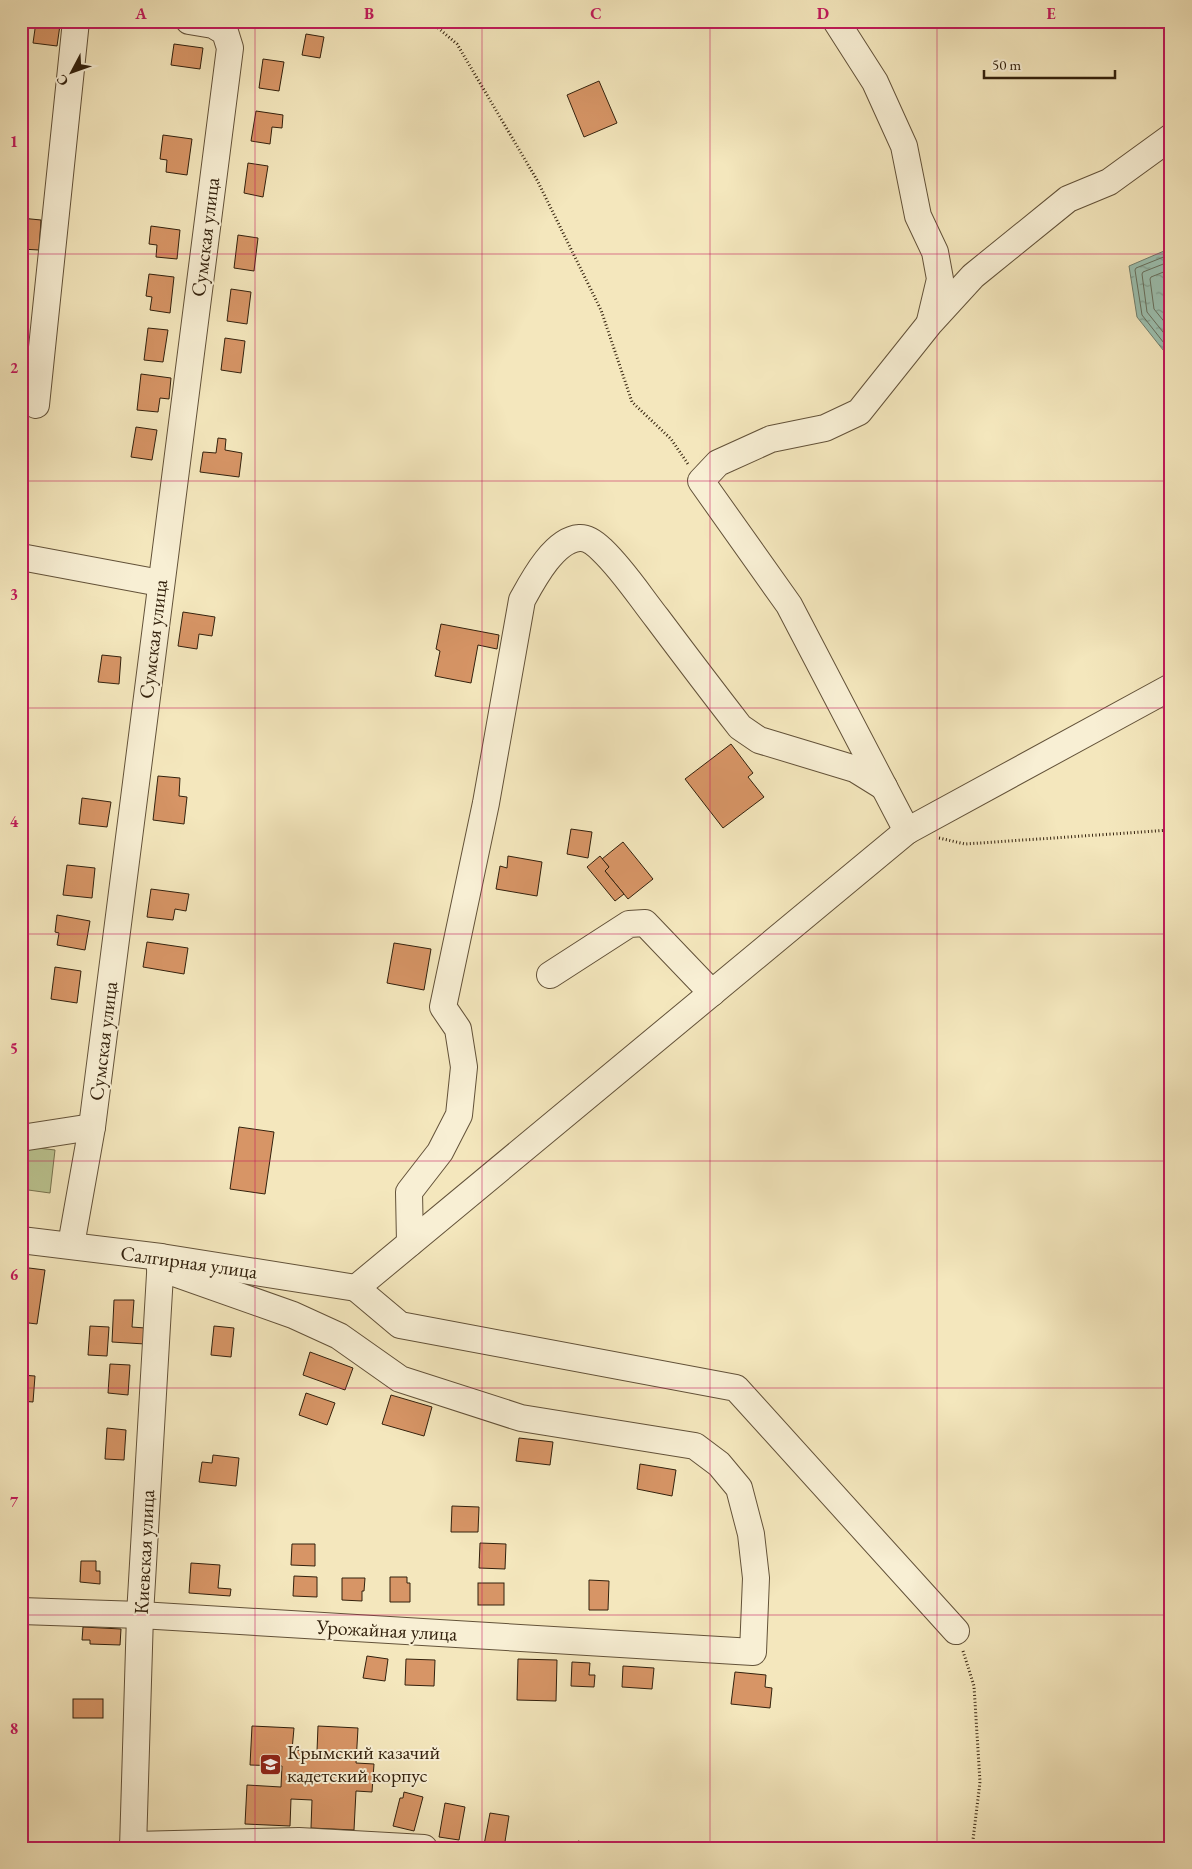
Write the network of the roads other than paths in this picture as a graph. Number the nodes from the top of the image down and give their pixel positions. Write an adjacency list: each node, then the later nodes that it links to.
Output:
1 (76, 21): 6 (street)
2 (190, 21): 8 (street, Сумская улица)
3 (836, 21): 5 (street)
4 (1171, 137): 5 (street)
5 (930, 323): 10 (street)
6 (36, 405)
7 (21, 557): 8 (street)
8 (160, 583): 14 (street, Сумская улица)
9 (1171, 687): 11 (street)
10 (884, 787): 11 (street); 17 (street)
11 (907, 831): 13 (street)
12 (550, 975): 13 (street)
13 (712, 993): 17 (street)
14 (92, 1127): 15 (street); 18 (street, Сумская улица)
15 (21, 1138)
16 (21, 1240): 18 (street, Салгирная улица)
17 (410, 1243): 20 (street)
18 (71, 1245): 19 (street, Салгирная улица)
19 (160, 1263): 20 (street, Салгирная улица); 22 (street, Киевская улица); 22 (street, Урожайная улица)
20 (356, 1288): 23 (street)
21 (21, 1611): 22 (street, Урожайная улица)
22 (140, 1615): 24 (street, Киевская улица)
23 (956, 1631)
24 (133, 1847): 25 (street)
25 (424, 1848)

